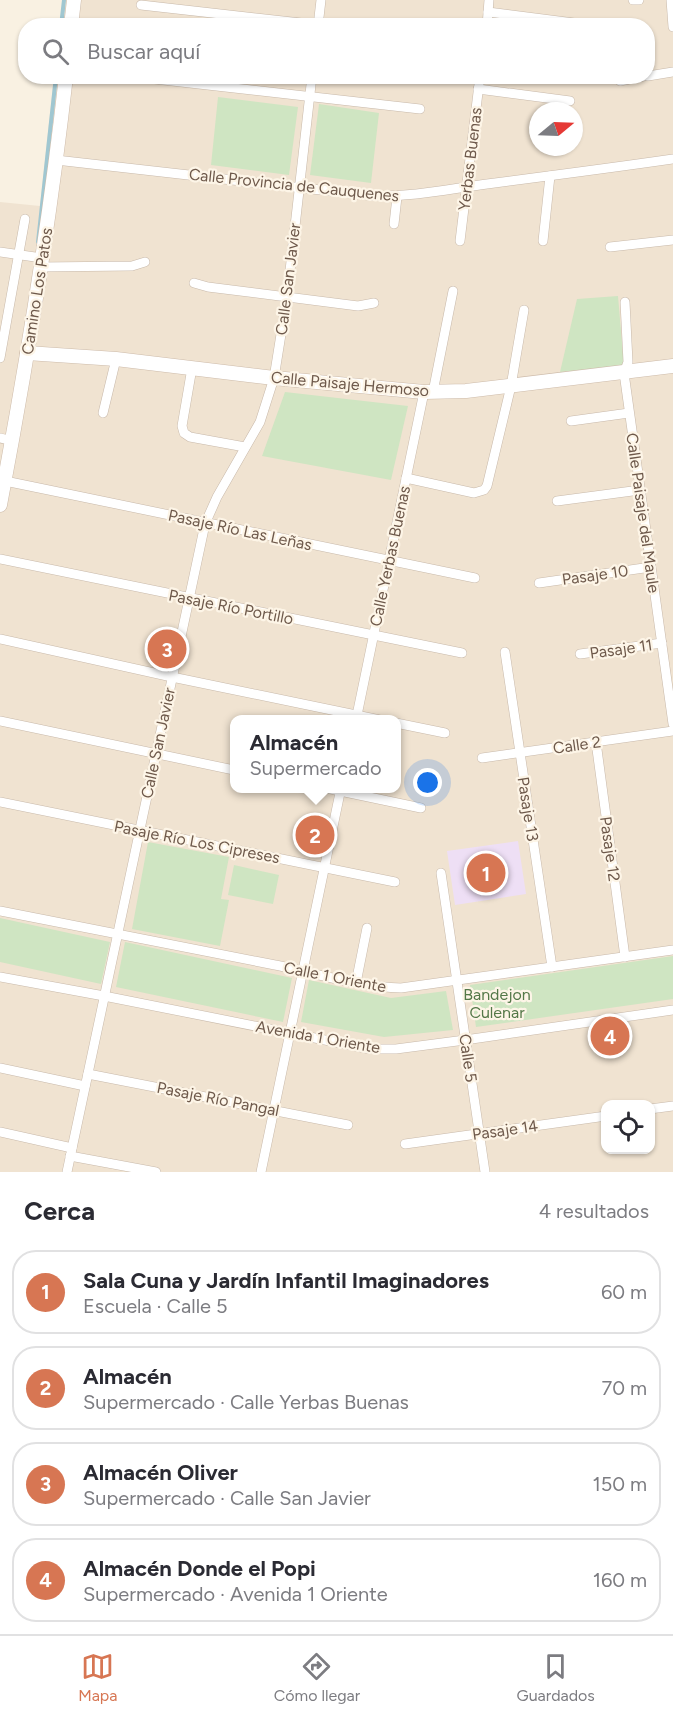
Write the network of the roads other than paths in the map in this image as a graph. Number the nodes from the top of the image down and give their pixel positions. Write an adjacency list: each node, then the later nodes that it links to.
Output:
1 (74, 0): 9 (street)
2 (321, 0): 11 (street)
3 (489, 0): 8 (street)
4 (633, 0): 5 (street)
5 (639, 0)
6 (670, 0): 14 (street)
7 (141, 5): 10 (street)
8 (488, 12): 12 (street); 13 (street)
9 (72, 18)
10 (258, 18)
11 (321, 18)
12 (488, 18)
13 (535, 18)
14 (673, 27)
15 (673, 72): 16 (street)
16 (655, 75)
17 (65, 84): 26 (street, Camino Los Patos)
18 (194, 84): 22 (street)
19 (311, 84): 22 (street, Calle San Javier)
20 (479, 84): 21 (street, Yerbas Buenas)
21 (478, 89): 23 (street); 29 (street, Yerbas Buenas)
22 (310, 98): 24 (street); 28 (street, Calle San Javier)
23 (570, 101)
24 (420, 109)
25 (673, 159): 27 (street, Calle Provincia de Cauquenes)
26 (56, 160): 28 (street, Calle Provincia de Cauquenes); 39 (street, Camino Los Patos)
27 (550, 176): 29 (street, Calle Provincia de Cauquenes); 35 (street)
28 (300, 186): 30 (street, Calle Provincia de Cauquenes); 43 (street, Calle San Javier)
29 (466, 187): 30 (street, Calle Provincia de Cauquenes); 34 (street, Yerbas Buenas)
30 (397, 196): 32 (street)
31 (25, 219): 38 (street, Camino Los Patos)
32 (394, 224)
33 (673, 240): 36 (street)
34 (460, 241)
35 (543, 242)
36 (610, 247)
37 (0, 252): 38 (street)
38 (18, 255): 39 (street); 48 (street, Camino Los Patos)
39 (41, 262): 40 (street); 47 (street, Camino Los Patos)
40 (145, 262)
41 (194, 283): 43 (street)
42 (453, 291): 55 (street, Calle Yerbas Buenas)
43 (287, 297): 45 (street); 53 (street, Calle San Javier)
44 (625, 302): 52 (street, Calle Paisaje del Maule)
45 (374, 303)
46 (524, 310): 54 (street)
47 (27, 353): 49 (street, Calle Paisaje Hermoso); 59 (street, Camino Los Patos)
48 (0, 358)
49 (116, 359): 51 (street, Calle Paisaje Hermoso); 56 (street)
50 (673, 366): 52 (street, Calle Paisaje Hermoso)
51 (192, 369): 53 (street, Calle Paisaje Hermoso); 60 (street)
52 (624, 373): 54 (street, Calle Paisaje Hermoso); 57 (street, Calle Paisaje del Maule)
53 (274, 378): 55 (street, Calle Paisaje Hermoso); 60 (street, Calle San Javier)
54 (511, 386): 55 (street, Calle Paisaje Hermoso); 61 (street)
55 (428, 392): 61 (street, Calle Yerbas Buenas)
56 (103, 413)
57 (629, 413): 58 (street); 63 (street, Calle Paisaje del Maule)
58 (571, 421)
59 (6, 440): 62 (street, Camino Los Patos)
60 (245, 447): 66 (street, Calle San Javier)
61 (406, 478): 68 (street, Calle Yerbas Buenas)
62 (5, 481): 65 (street, Camino Los Patos); 66 (street, Pasaje Río Las Leñas)
63 (640, 489): 64 (street); 69 (street, Calle Paisaje del Maule)
64 (557, 501)
65 (0, 505)
66 (205, 524): 68 (street, Pasaje Río Las Leñas); 72 (street, Calle San Javier)
67 (0, 559): 72 (street, Pasaje Río Portillo)
68 (389, 560): 70 (street, Pasaje Río Las Leñas); 73 (street, Calle Yerbas Buenas)
69 (651, 567): 71 (street, Pasaje 10); 75 (street, Calle Paisaje del Maule)
70 (475, 578)
71 (539, 583)
72 (189, 599): 73 (street, Pasaje Río Portillo); 79 (street, Calle San Javier)
73 (373, 635): 77 (street, Pasaje Río Portillo); 81 (street, Calle Yerbas Buenas)
74 (0, 639): 79 (street)
75 (662, 643): 78 (street, Pasaje 11); 84 (street, Calle Paisaje del Maule)
76 (505, 652): 88 (street, Pasaje 13)
77 (462, 653)
78 (580, 654)
79 (172, 678): 80 (street); 89 (street, Calle San Javier)
80 (347, 715)
81 (356, 715)
82 (0, 721): 89 (street)
83 (401, 724): 86 (street)
84 (673, 724)
85 (673, 731): 87 (street, Calle 2)
86 (445, 733)
87 (596, 742): 88 (street, Calle 2); 104 (street, Pasaje 12)
88 (519, 753): 90 (street, Calle 2); 105 (street, Pasaje 13)
89 (156, 754): 91 (street); 96 (street, Calle San Javier)
90 (482, 759)
91 (230, 769)
92 (340, 793): 97 (street)
93 (354, 793): 95 (street)
94 (0, 802): 96 (street, Pasaje Río Los Cipreses)
95 (422, 808)
96 (140, 831): 97 (street, Pasaje Río Los Cipreses); 102 (street, Calle San Javier)
97 (325, 868): 99 (street, Pasaje Río Los Cipreses); 106 (street)
98 (441, 873): 108 (street, Calle 5)
99 (395, 882)
100 (0, 911): 102 (street, Calle 1 Oriente)
101 (367, 927): 109 (street)
102 (118, 934): 106 (street, Calle 1 Oriente); 110 (street, Calle San Javier)
103 (673, 950): 104 (street, Calle 1 Oriente)
104 (625, 957): 105 (street, Calle 1 Oriente)
105 (552, 967): 108 (street, Calle 1 Oriente)
106 (303, 970): 109 (street, Calle 1 Oriente); 112 (street)
107 (0, 977): 110 (street, Avenida 1 Oriente)
108 (457, 981): 109 (street, Calle 1 Oriente); 113 (street, Calle 5)
109 (356, 983)
110 (104, 996): 112 (street, Avenida 1 Oriente); 115 (street, Calle San Javier)
111 (673, 1010): 113 (street, Avenida 1 Oriente)
112 (291, 1033): 113 (street, Avenida 1 Oriente); 119 (street)
113 (465, 1040): 123 (street, Calle 5)
114 (0, 1068): 116 (street)
115 (88, 1074): 116 (street, Calle San Javier); 119 (street, Pasaje Río Pangal)
116 (85, 1086): 125 (street, Calle San Javier)
117 (673, 1106): 118 (street)
118 (655, 1108)
119 (274, 1110): 121 (street, Pasaje Río Pangal); 128 (street)
120 (601, 1117): 123 (street, Pasaje 14)
121 (348, 1125)
122 (0, 1132): 125 (street)
123 (479, 1134): 124 (street, Pasaje 14); 129 (street, Calle 5)
124 (405, 1144)
125 (71, 1152): 126 (street, Calle San Javier); 127 (street)
126 (67, 1172)
127 (156, 1172)
128 (261, 1172)
129 (485, 1172)

